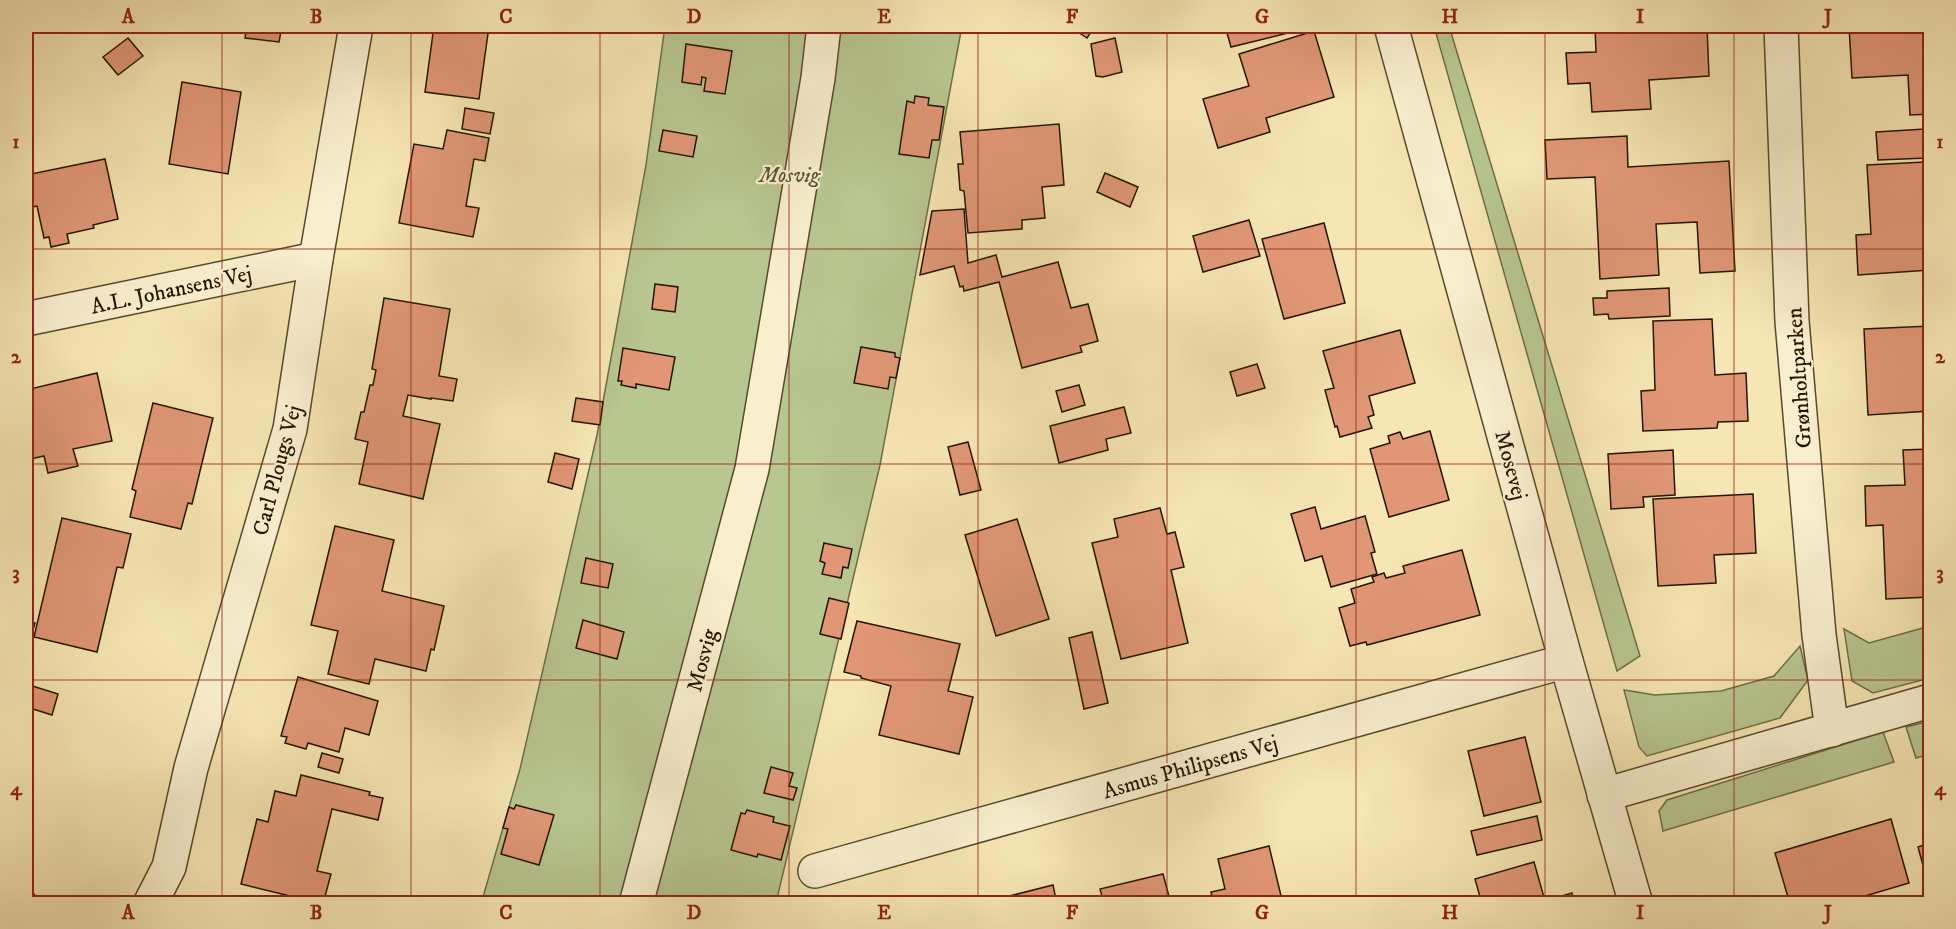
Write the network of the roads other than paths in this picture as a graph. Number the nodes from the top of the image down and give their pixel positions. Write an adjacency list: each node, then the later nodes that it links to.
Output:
1 (356, 26): 5 (street, Carl Plougs Vej)
2 (824, 26): 13 (street, Mosvig)
3 (1391, 26): 7 (street, Mosevej)
4 (1781, 26): 9 (street, Grønholtparken)
5 (316, 259): 6 (street, A.L. Johansens Vej); 12 (street, Carl Plougs Vej)
6 (26, 319)
7 (1566, 662): 10 (street, Mosevej); 11 (street, Asmus Philipsens Vej)
8 (1930, 701): 9 (street)
9 (1832, 730): 10 (street)
10 (1604, 795): 14 (street, Mosevej)
11 (815, 872)
12 (150, 903)
13 (636, 903)
14 (1636, 903)

